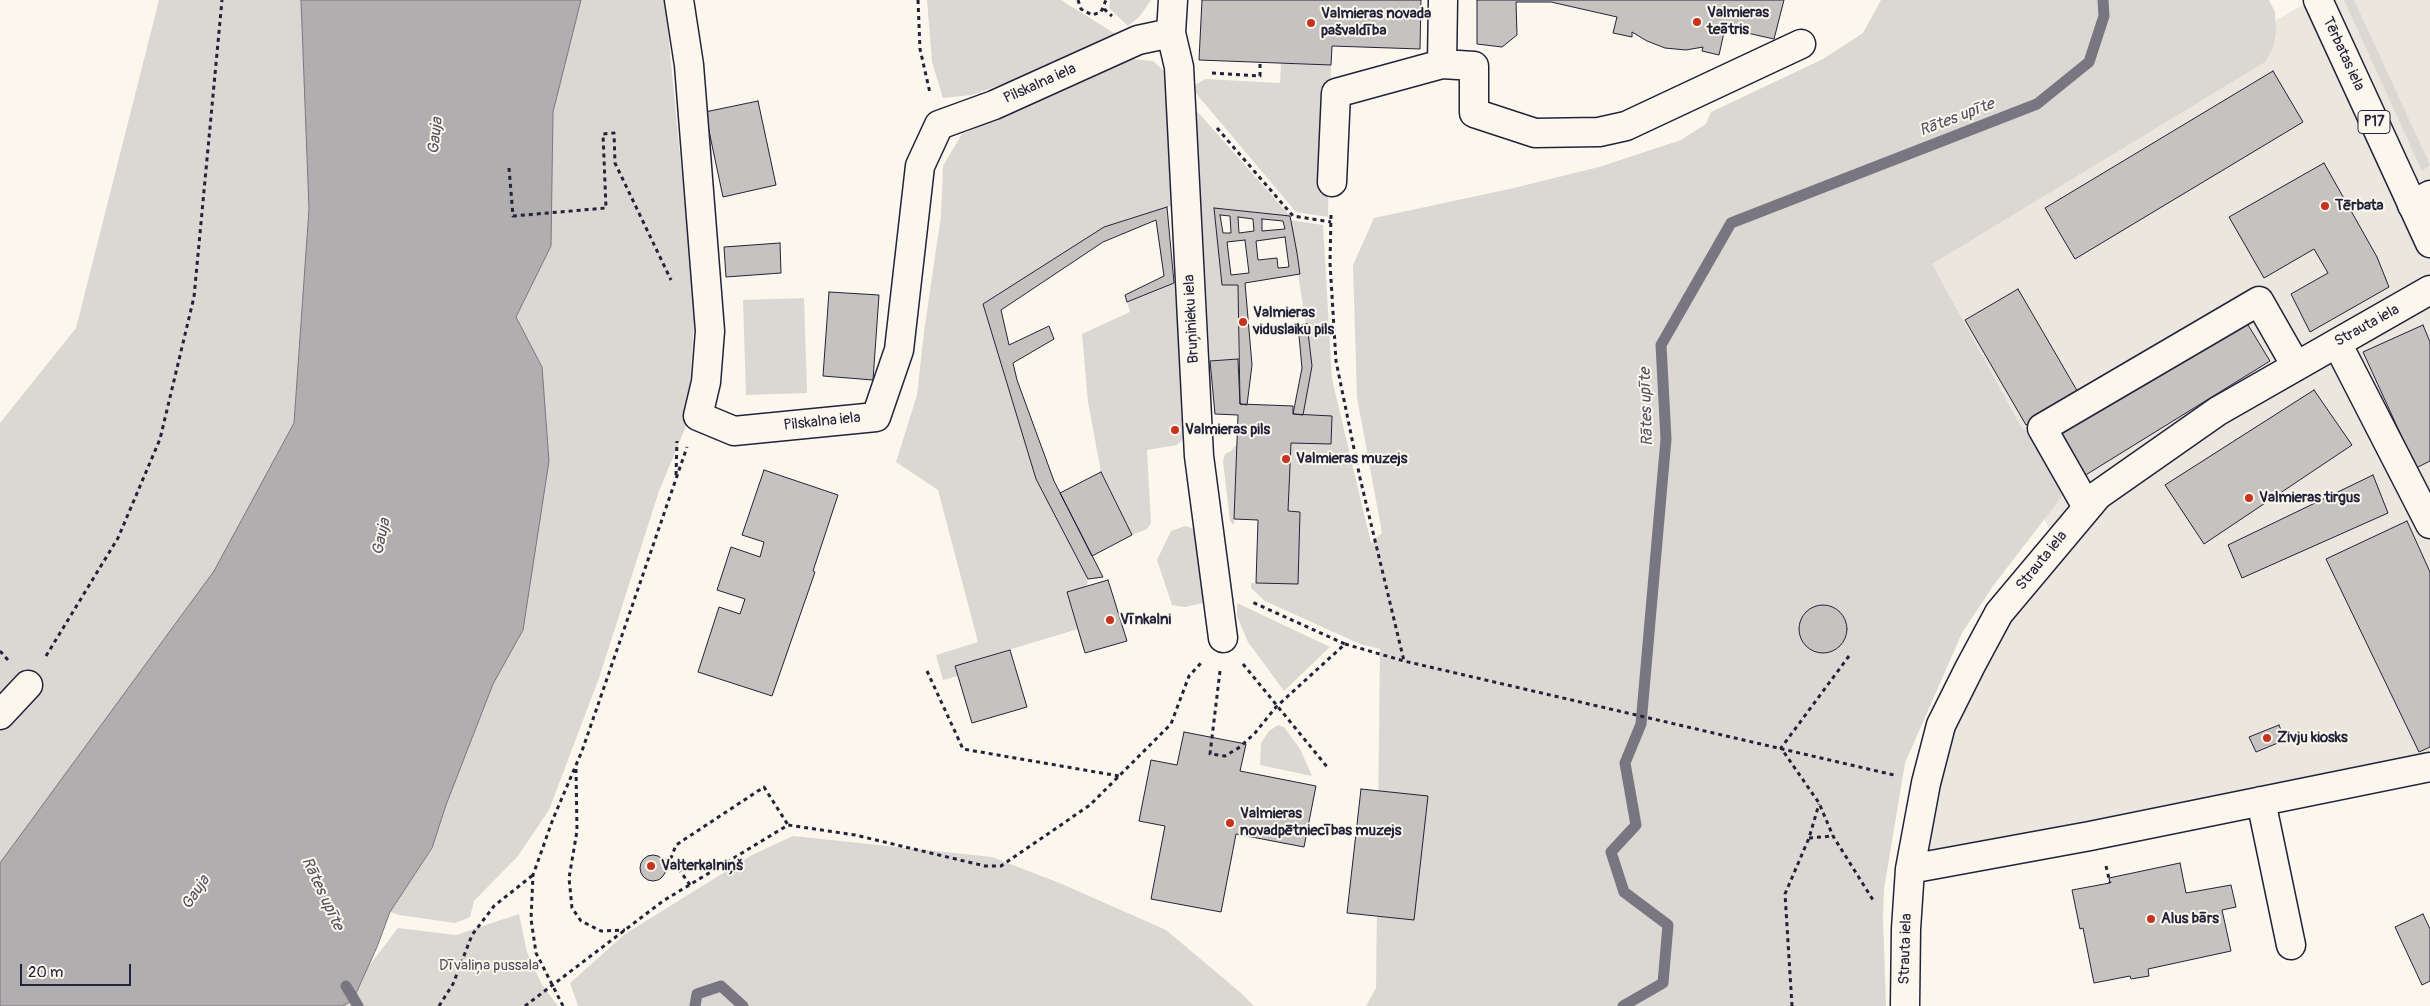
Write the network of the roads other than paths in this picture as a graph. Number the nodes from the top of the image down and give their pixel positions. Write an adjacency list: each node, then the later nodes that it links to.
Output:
1 (679, 0): 5 (street, Pilskalna iela)
2 (1173, 0): 5 (street, Bruņinieku iela)
3 (1443, 0): 7 (street)
4 (2318, 0): 9 (street, Tērbatas iela / P17)
5 (1171, 33): 16 (street, Bruņinieku iela)
6 (1801, 44): 7 (street)
7 (1442, 64): 8 (street)
8 (1332, 182)
9 (2421, 200): 10 (street, Tērbatas iela / P17)
10 (2430, 244)
11 (2430, 290): 12 (street, Strauta iela)
12 (2338, 343): 13 (street, Strauta iela); 15 (street)
13 (2296, 366): 14 (street, Strauta iela); 14 (street)
14 (2096, 501): 21 (street, Strauta iela)
15 (2430, 524)
16 (1223, 638)
17 (28, 685): 18 (street)
18 (0, 715)
19 (2430, 767): 20 (street)
20 (2261, 801): 21 (street); 22 (street)
21 (1910, 869): 23 (street, Strauta iela)
22 (2291, 946)
23 (1905, 1006)

